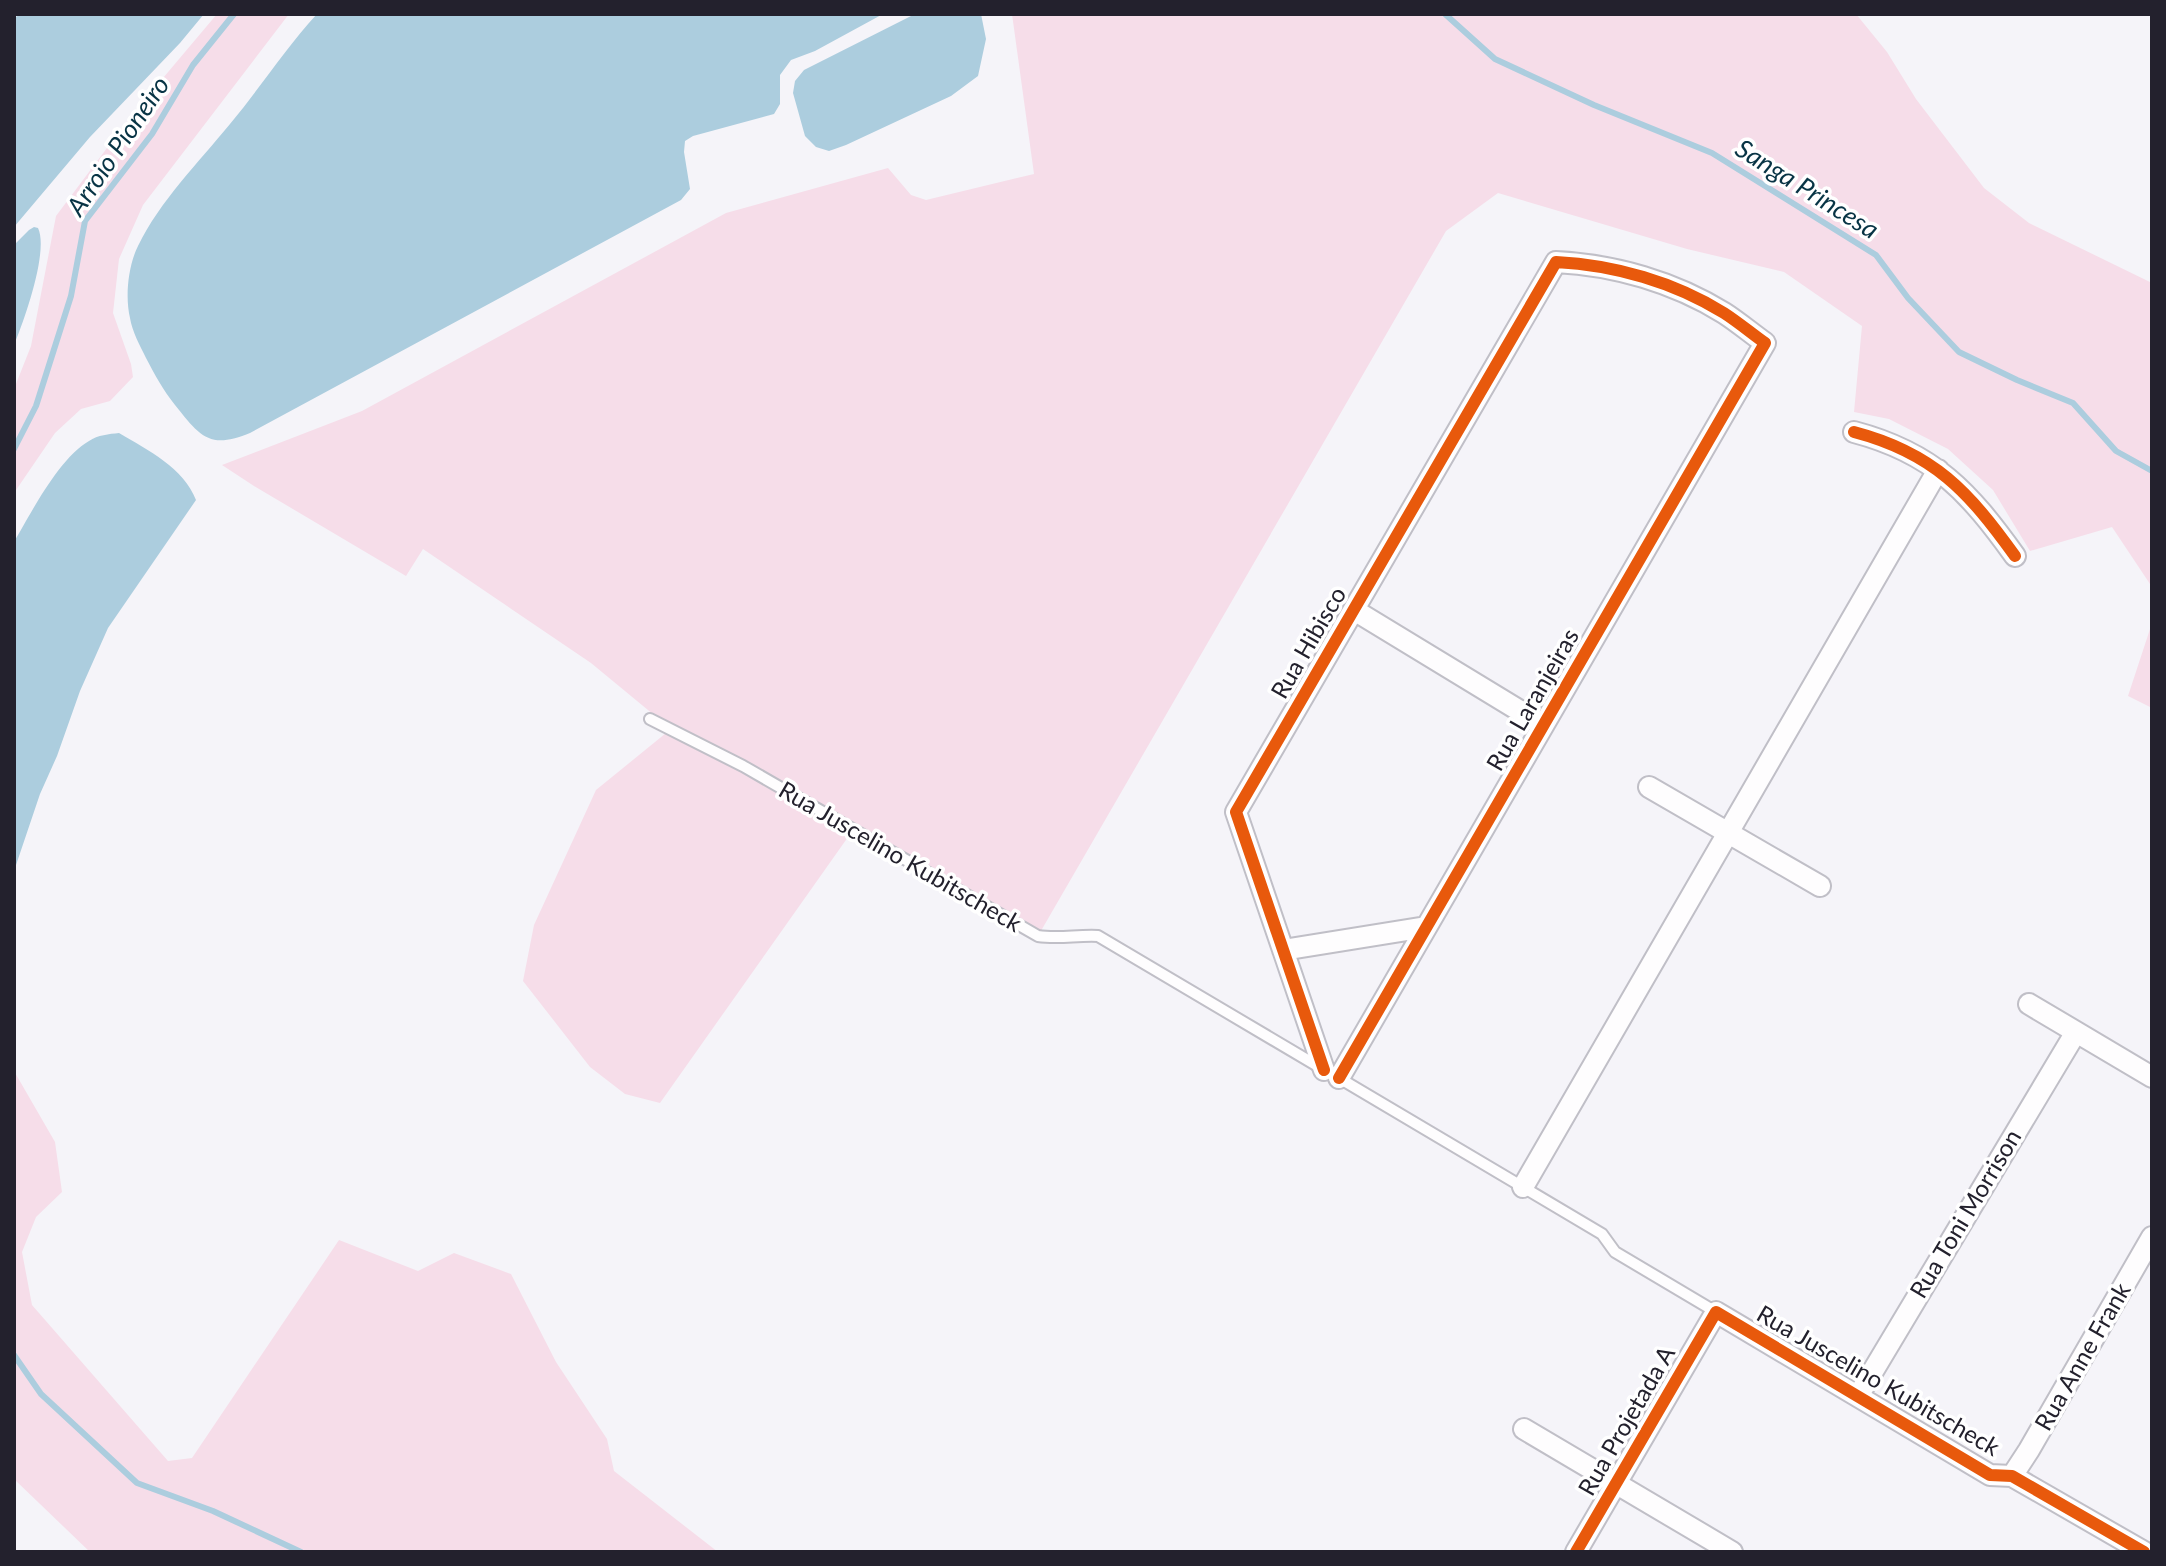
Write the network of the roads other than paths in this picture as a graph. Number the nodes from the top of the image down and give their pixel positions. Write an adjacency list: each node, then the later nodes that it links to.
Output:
1 (1556, 262): 5 (street, Rua Hibisco); 7 (street, Rua Laranjeiras)
2 (1854, 432): 3 (street)
3 (1938, 470): 4 (street); 9 (street)
4 (2015, 556)
5 (1354, 610): 7 (street); 12 (street, Rua Hibisco)
6 (650, 719): 15 (lane, Rua Juscelino Kubitscheck)
7 (1543, 725): 11 (street, Rua Laranjeiras)
8 (1649, 787): 9 (street)
9 (1728, 833): 10 (street); 17 (street)
10 (1820, 886)
11 (1426, 927): 12 (street); 15 (street, Rua Laranjeiras)
12 (1283, 950): 15 (street, Rua Hibisco)
13 (2029, 1004): 14 (street)
14 (2076, 1032): 16 (street); 20 (street, Rua Toni Morrison)
15 (1332, 1074): 17 (lane, Rua Juscelino Kubitscheck)
16 (2152, 1077)
17 (1523, 1187): 19 (lane, Rua Juscelino Kubitscheck)
18 (2152, 1237): 22 (street, Rua Anne Frank)
19 (1716, 1312): 20 (street, Rua Juscelino Kubitscheck); 23 (street, Rua Projetada A)
20 (1858, 1396): 22 (street, Rua Juscelino Kubitscheck)
21 (1524, 1429): 23 (street)
22 (2012, 1476): 26 (street, Rua Juscelino Kubitscheck)
23 (1616, 1484): 24 (street, Rua Projetada A); 25 (street)
24 (1576, 1552)
25 (1732, 1552)
26 (2144, 1552)

